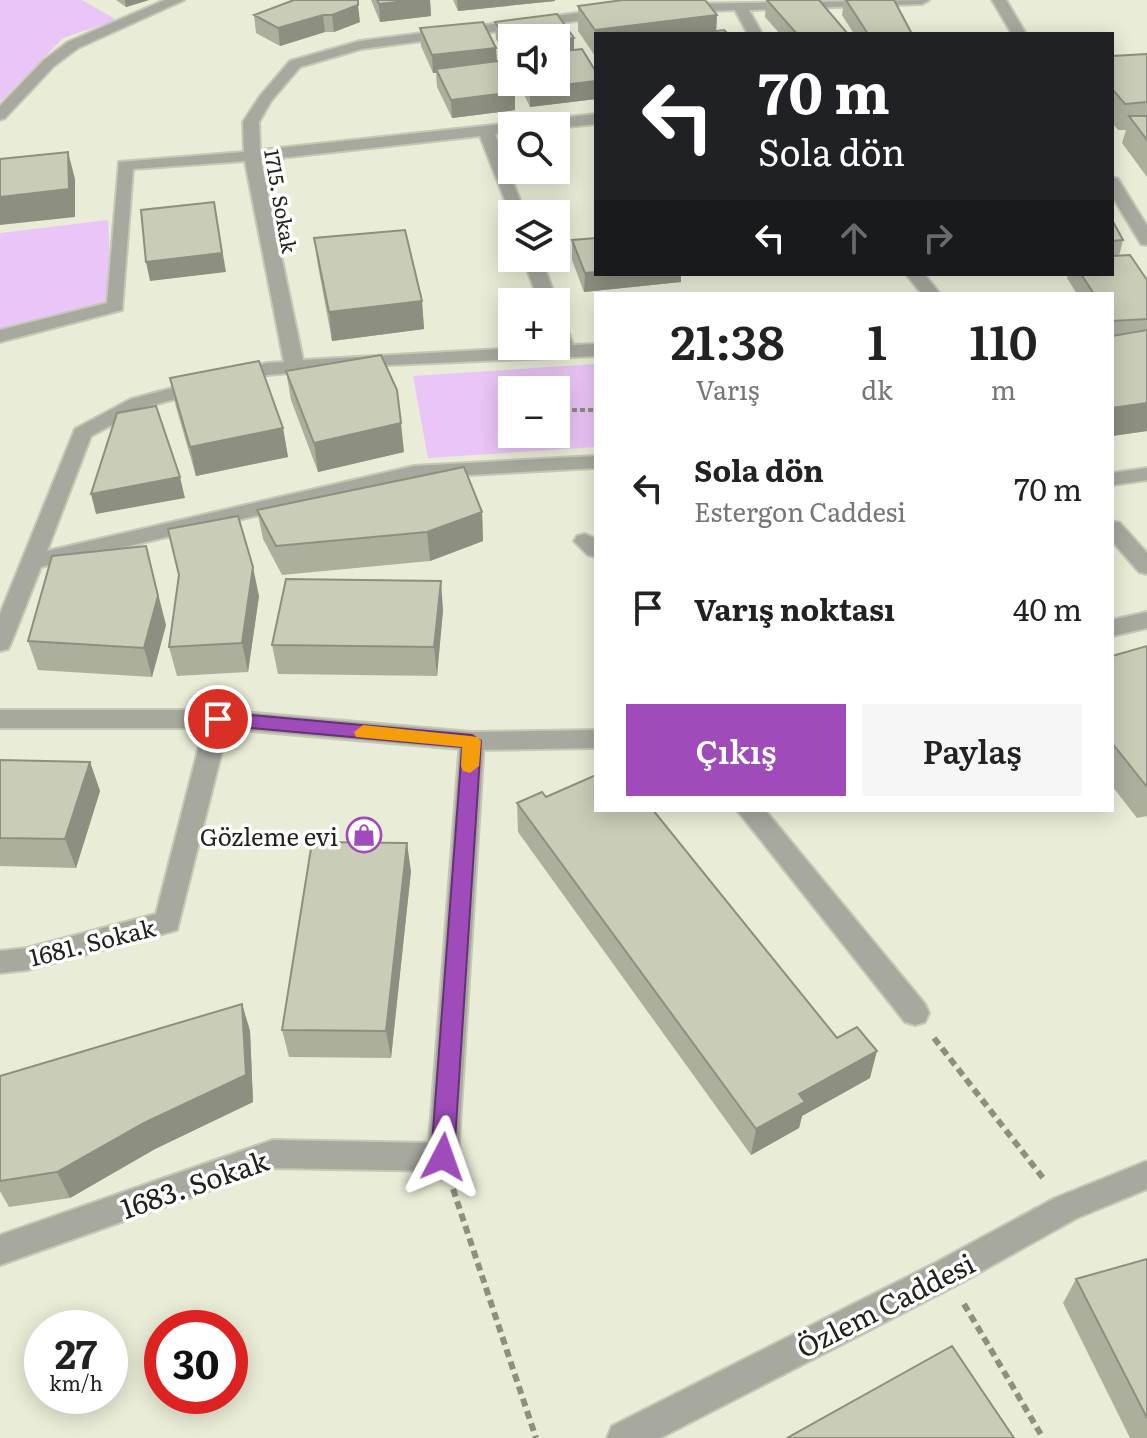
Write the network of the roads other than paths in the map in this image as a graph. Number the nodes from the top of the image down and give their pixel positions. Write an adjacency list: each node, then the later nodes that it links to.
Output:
1 (177, 0): 9 (street)
2 (922, 0): 4 (street)
3 (999, 0): 8 (street)
4 (739, 5): 5 (street); 7 (street)
5 (665, 8)
6 (620, 12): 14 (street, 1715. Sokak)
7 (754, 32)
8 (1018, 32)
9 (0, 115)
10 (594, 119): 11 (street)
11 (570, 122)
12 (498, 130): 13 (street)
13 (486, 131): 14 (street); 16 (street)
14 (252, 156): 21 (street); 25 (street, 1715. Sokak)
15 (1114, 184): 17 (street)
16 (512, 200)
17 (1140, 217): 18 (street)
18 (1147, 240)
19 (917, 276): 20 (street)
20 (929, 292)
21 (0, 336)
22 (594, 350): 23 (street)
23 (570, 352)
24 (498, 355): 25 (street)
25 (295, 367): 30 (street)
26 (594, 462): 30 (street)
27 (1147, 474): 28 (street)
28 (1114, 479)
29 (1114, 530): 31 (street)
30 (32, 562): 34 (street)
31 (1147, 567)
32 (1147, 620): 33 (street)
33 (1114, 628)
34 (0, 643)
35 (0, 719): 36 (street)
36 (218, 719): 38 (street); 40 (street, 1681. Sokak)
37 (594, 739): 38 (street)
38 (472, 741): 43 (street, 1683. Sokak)
39 (752, 812): 41 (street)
40 (0, 962)
41 (915, 1013)
42 (1147, 1175): 44 (street, Özlem Caddesi)
43 (0, 1250)
44 (624, 1438)

